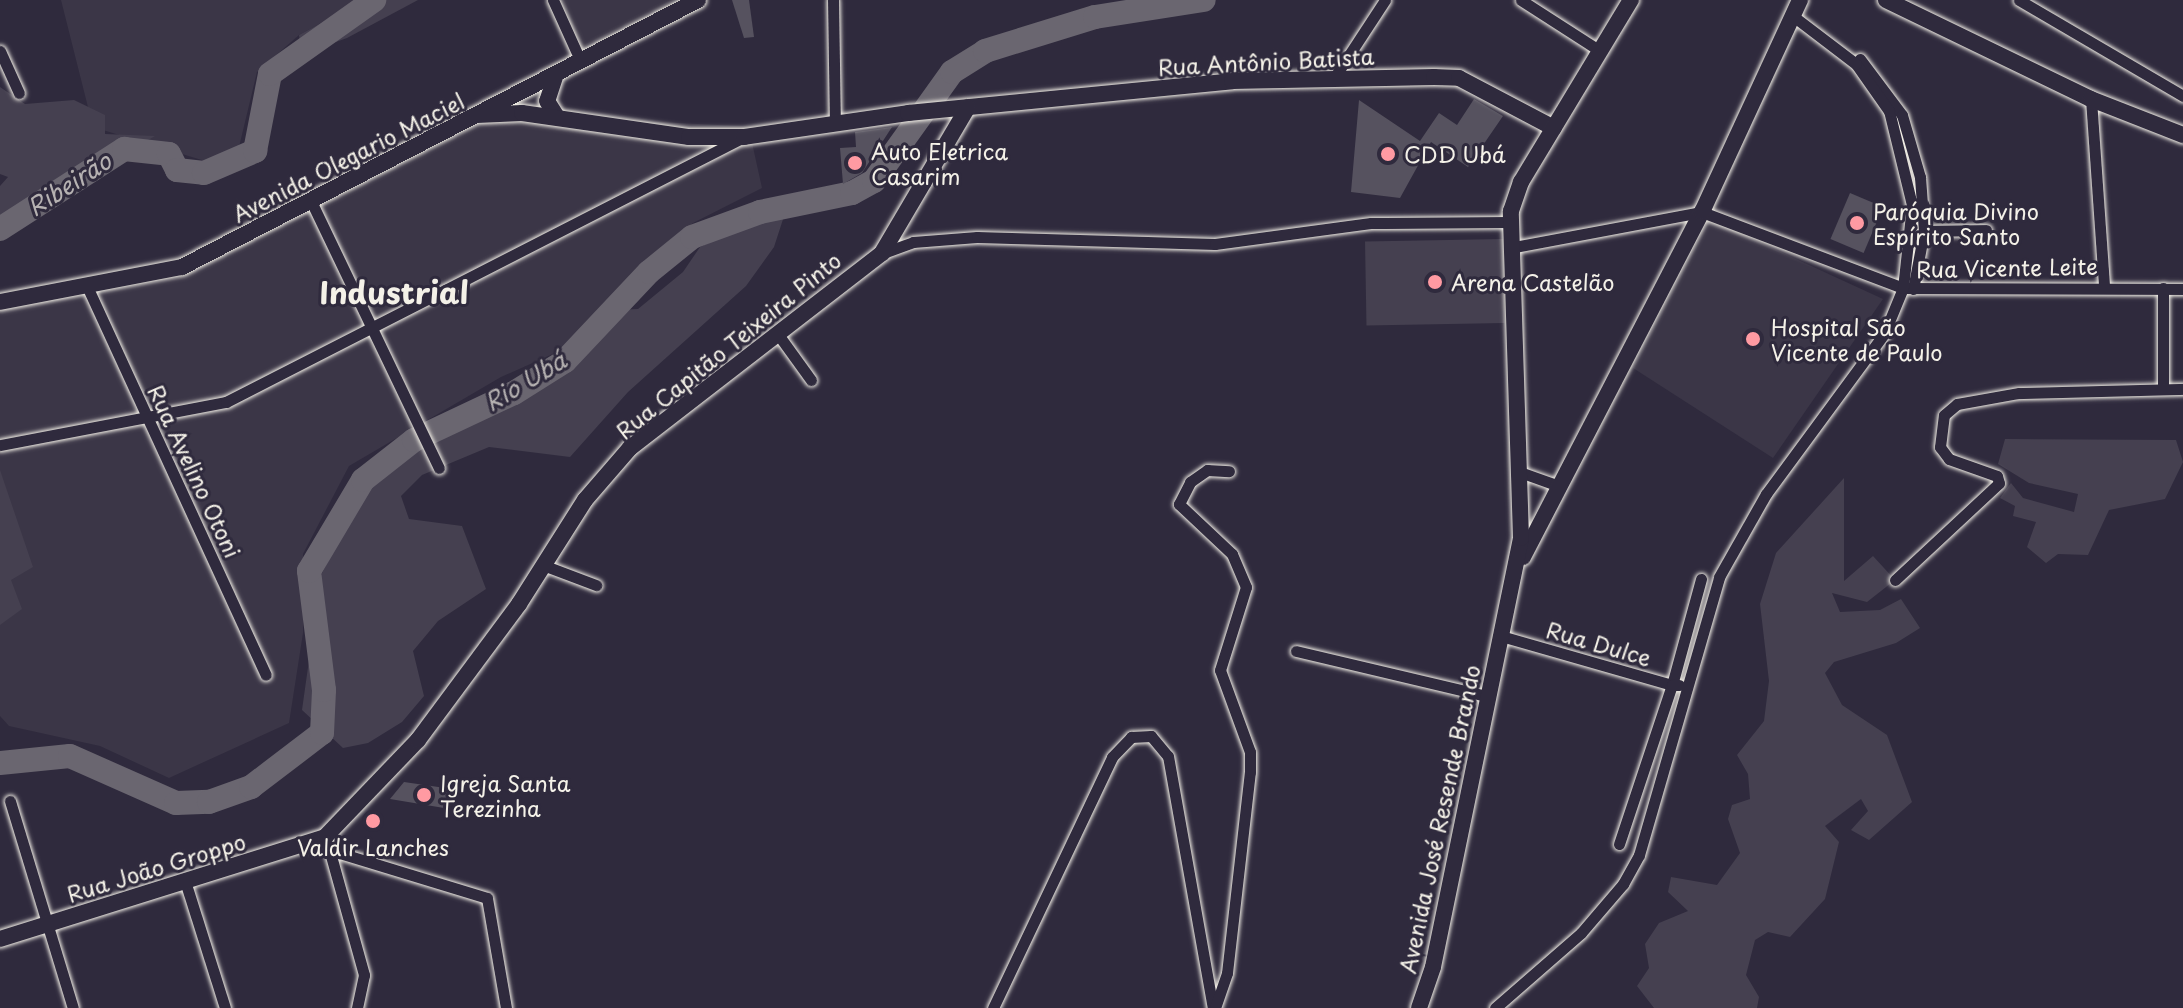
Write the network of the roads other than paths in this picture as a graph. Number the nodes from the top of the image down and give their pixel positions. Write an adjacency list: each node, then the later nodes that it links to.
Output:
1 (553, 0): 13 (street)
2 (698, 0): 13 (main road, Avenida Olegario Maciel)
3 (833, 0): 22 (street)
4 (1385, 0): 15 (street)
5 (1521, 0): 12 (street)
6 (1631, 0): 12 (main road)
7 (1886, 0): 18 (main road)
8 (2019, 0): 17 (street)
9 (1794, 5): 10 (street); 29 (main road)
10 (1816, 32): 32 (street); 38 (street)
11 (0, 51): 16 (street)
12 (1600, 51): 23 (main road)
13 (581, 62): 14 (main road, Avenida Olegario Maciel)
14 (556, 74): 20 (main road, Avenida Olegario Maciel); 21 (main road)
15 (1334, 78): 19 (main road, Rua Antônio Batista); 23 (main road, Rua Antônio Batista)
16 (19, 93)
17 (2183, 96)
18 (2091, 99): 24 (main road); 36 (street)
19 (968, 107): 22 (main road, Rua Antônio Batista); 34 (main road, Rua Capitão Teixeira Pinto)
20 (477, 115): 21 (main road, Rua Antônio Batista); 28 (main road, Avenida Olegario Maciel)
21 (557, 117): 25 (main road, Rua Antônio Batista)
22 (835, 124): 26 (main road, Rua Antônio Batista)
23 (1554, 128): 30 (main road)
24 (2183, 135)
25 (689, 137): 26 (main road, Rua Antônio Batista); 27 (street)
26 (744, 137): 27 (street)
27 (694, 163): 41 (street)
28 (311, 201): 35 (main road, Avenida Olegario Maciel); 41 (street)
29 (1702, 212): 33 (street); 38 (street, Rua Vicente Leite); 51 (main road)
30 (1509, 222): 33 (main road); 34 (street)
31 (1986, 230): 32 (street)
32 (1924, 231): 38 (street)
33 (1508, 248): 50 (main road)
34 (882, 253): 42 (main road, Rua Capitão Teixeira Pinto)
35 (86, 284): 40 (main road, Avenida Olegario Maciel); 46 (street, Rua Avelino Otoni)
36 (2104, 286): 37 (street, Rua Vicente Leite); 38 (street, Rua Vicente Leite)
37 (2163, 288): 39 (street, Rua Vicente Leite); 44 (street)
38 (1908, 289): 60 (street)
39 (2183, 289)
40 (0, 302)
41 (375, 327): 46 (street); 48 (street)
42 (777, 333): 43 (street); 52 (main road, Rua Capitão Teixeira Pinto)
43 (811, 380)
44 (2163, 388): 45 (street); 55 (street)
45 (2183, 389)
46 (149, 418): 47 (street); 59 (street, Rua Avelino Otoni)
47 (0, 445)
48 (439, 468)
49 (1229, 471): 73 (street)
50 (1517, 471): 51 (street); 53 (main road)
51 (1559, 486): 53 (main road)
52 (543, 565): 56 (street); 63 (main road, Rua Capitão Teixeira Pinto)
53 (1512, 579): 57 (main road, Avenida José Resende Brando)
54 (1701, 579): 60 (street, Rua Dulce)
55 (1895, 580)
56 (596, 585)
57 (1500, 638): 60 (street, Rua Dulce); 61 (main road, Avenida José Resende Brando)
58 (1296, 651): 61 (street)
59 (266, 675)
60 (1678, 685): 64 (street); 75 (street)
61 (1487, 696): 74 (main road, Avenida José Resende Brando)
62 (10, 801): 66 (street)
63 (327, 844): 65 (main road, Rua João Groppo); 70 (street); 71 (street)
64 (1619, 844)
65 (185, 881): 66 (main road, Rua João Groppo); 69 (street)
66 (46, 925): 67 (main road, Rua João Groppo); 68 (street)
67 (0, 939)
68 (73, 1008)
69 (225, 1008)
70 (357, 1008)
71 (506, 1008)
72 (993, 1008): 73 (street)
73 (1214, 1008)
74 (1419, 1008)
75 (1495, 1008)

